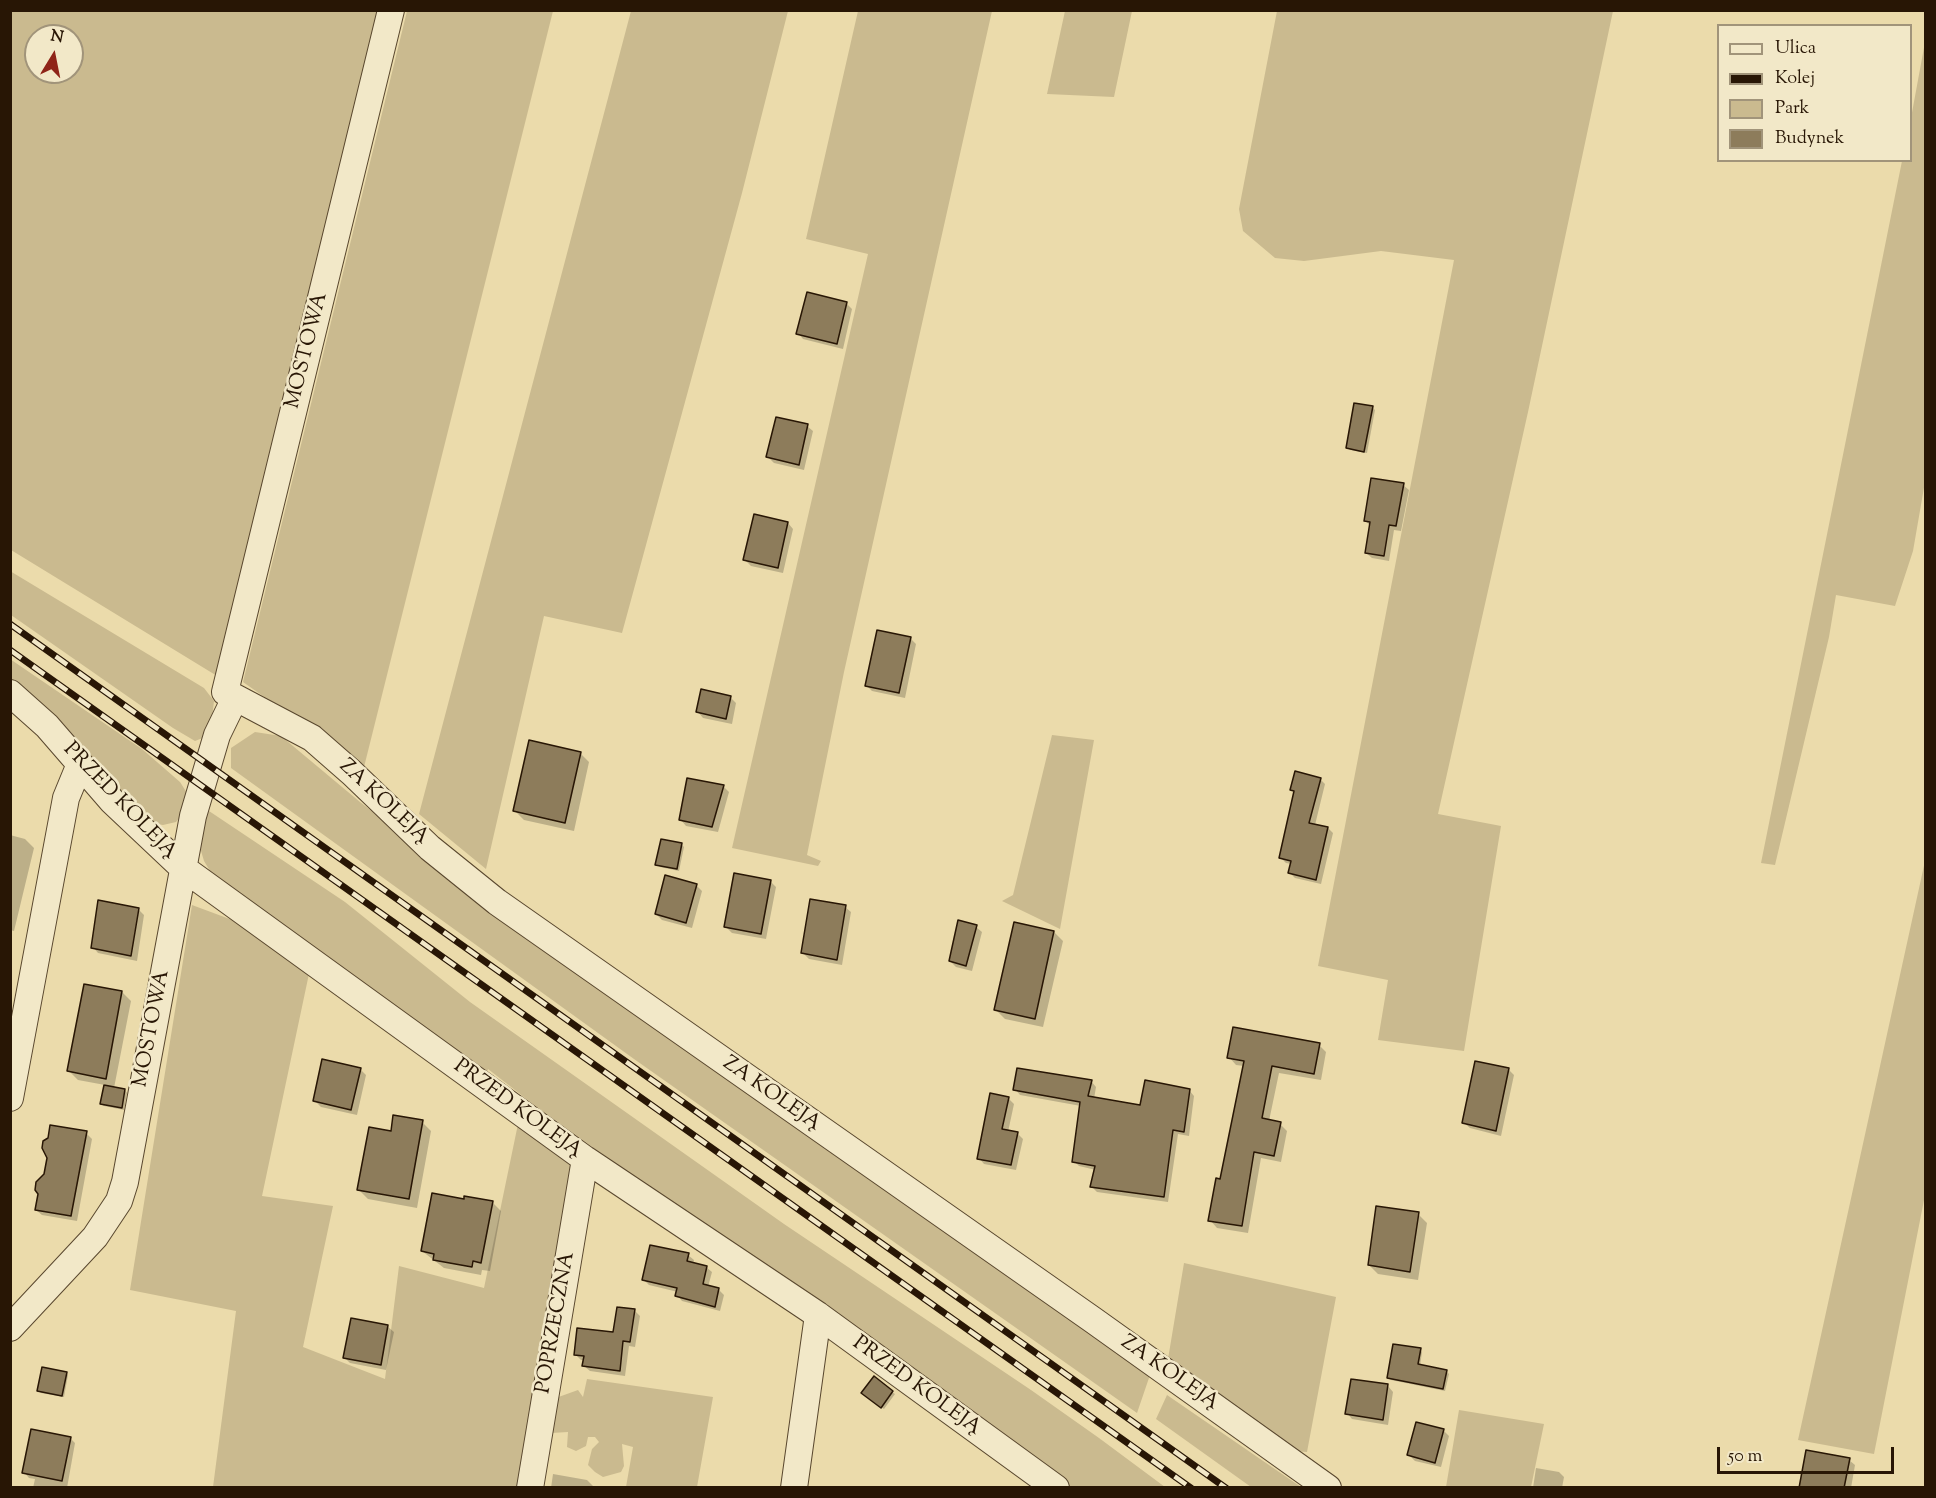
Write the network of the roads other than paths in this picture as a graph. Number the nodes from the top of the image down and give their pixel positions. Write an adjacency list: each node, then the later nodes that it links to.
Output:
1 (391, 10): 3 (street, MOSTOWA)
2 (10, 693): 4 (street, PRZED KOLEJĄ)
3 (230, 695): 5 (street, MOSTOWA); 13 (street, ZA KOLEJĄ)
4 (80, 764): 5 (street, PRZED KOLEJĄ); 6 (street)
5 (183, 868): 7 (street, PRZED KOLEJĄ); 9 (street, MOSTOWA)
6 (10, 1098)
7 (585, 1159): 8 (street, PRZED KOLEJĄ); 10 (street, POPRZECZNA)
8 (818, 1316): 11 (street); 12 (street, PRZED KOLEJĄ)
9 (10, 1328)
10 (530, 1488)
11 (794, 1488)
12 (1056, 1488)
13 (1328, 1488)

